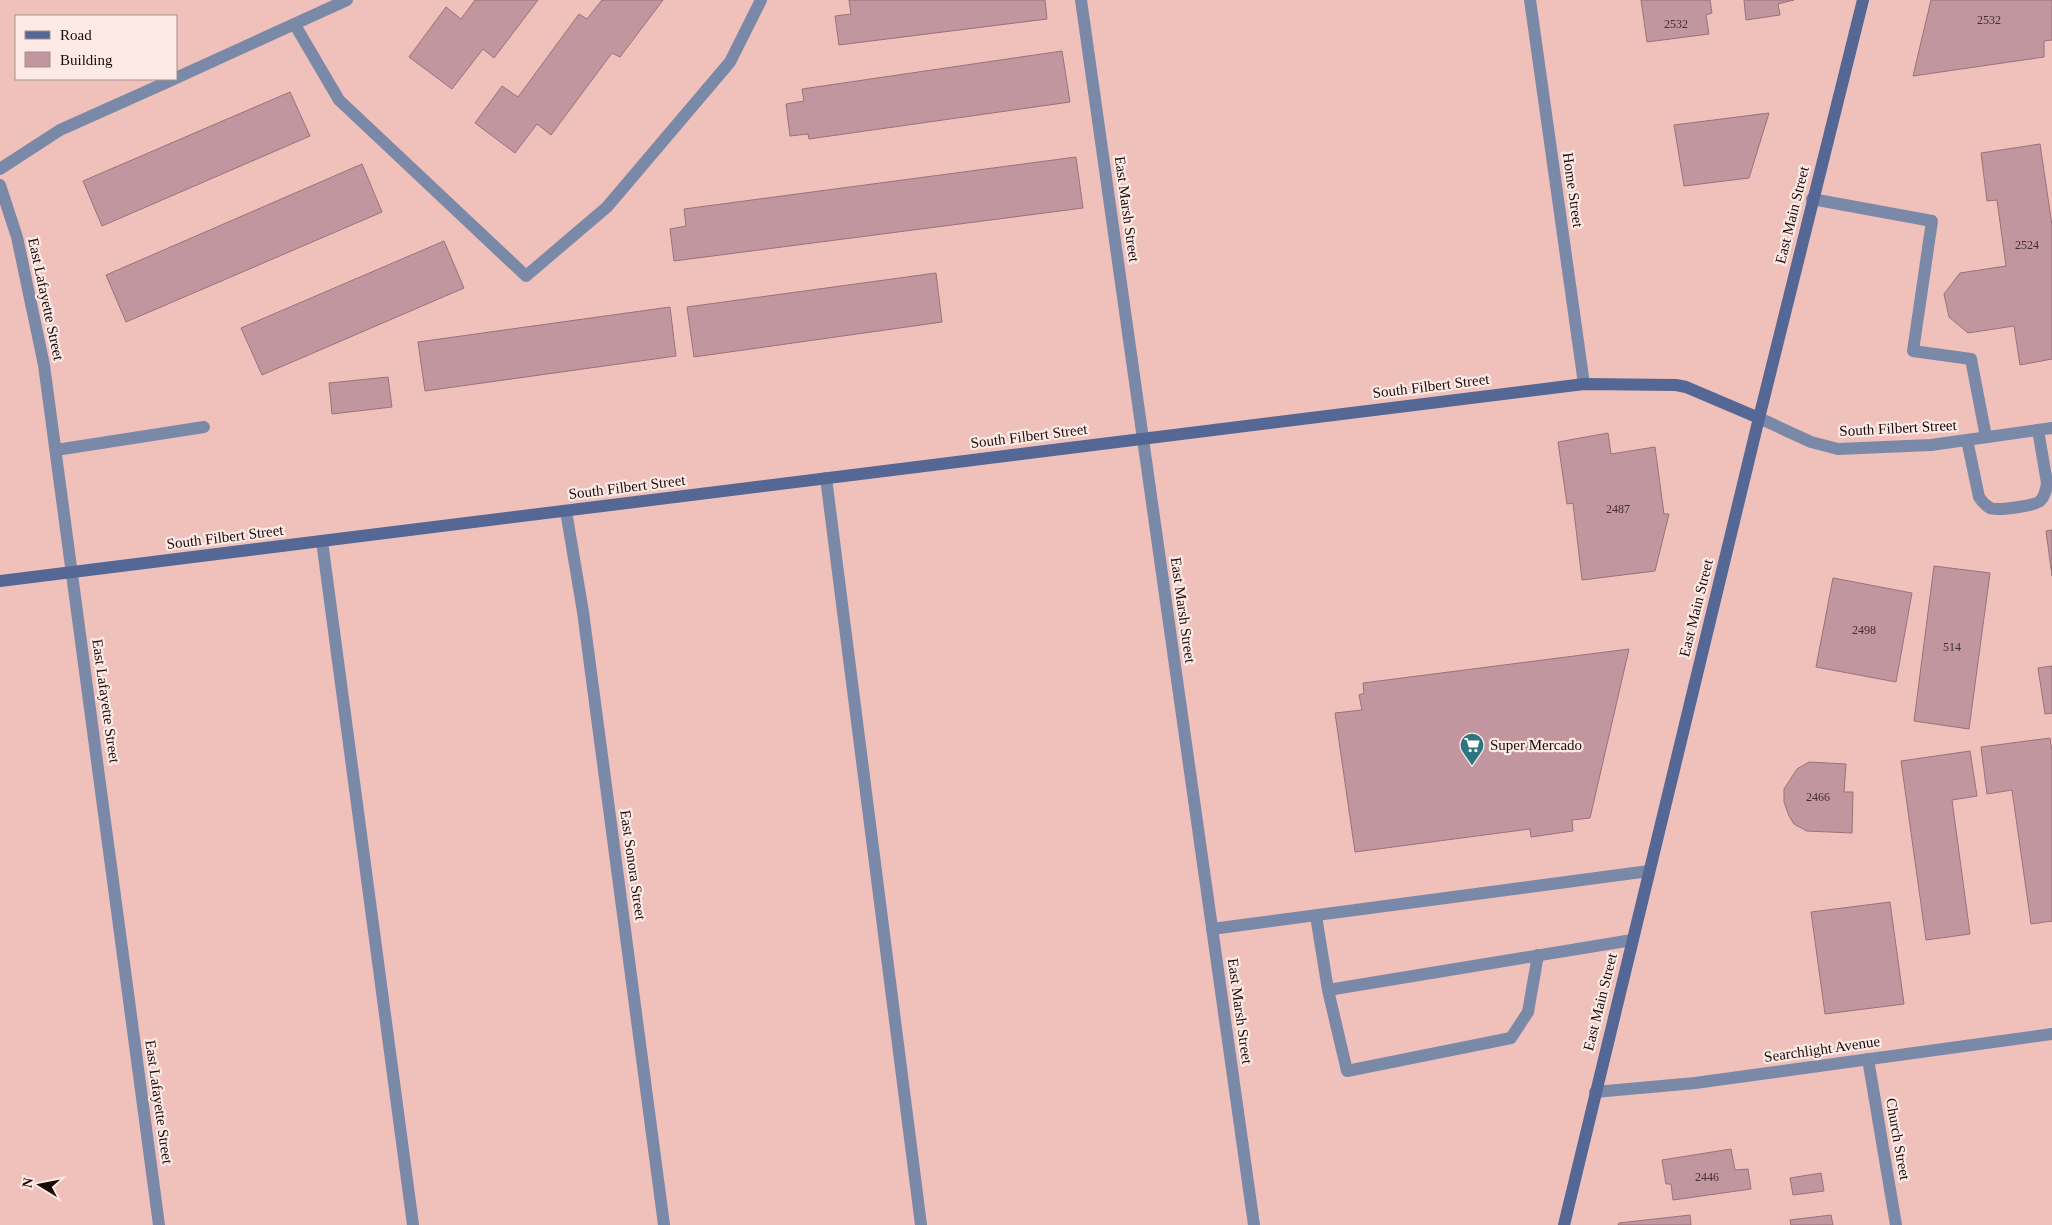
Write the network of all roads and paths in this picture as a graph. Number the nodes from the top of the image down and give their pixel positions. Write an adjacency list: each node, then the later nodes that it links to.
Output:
1 (347, 0): 6 (street)
2 (761, 0): 6 (street)
3 (1081, 0): 18 (street, East Marsh Street)
4 (1530, 0): 12 (street, Home Street)
5 (1862, 0): 11 (street, East Main Street)
6 (295, 25): 7 (street)
7 (178, 77)
8 (171, 80): 9 (street)
9 (0, 168)
10 (0, 184): 20 (street, East Lafayette Street)
11 (1812, 199): 13 (street, East Main Street); 17 (street)
12 (1584, 384): 13 (street, South Filbert Street); 18 (street, South Filbert Street)
13 (1759, 418): 19 (street, South Filbert Street); 26 (street, East Main Street)
14 (204, 427): 20 (street)
15 (2052, 428): 16 (street, South Filbert Street)
16 (2038, 430): 17 (street, South Filbert Street); 19 (street)
17 (1986, 437): 19 (street, South Filbert Street)
18 (1143, 439): 21 (street, South Filbert Street); 28 (street, East Marsh Street)
19 (1967, 440)
20 (56, 450): 24 (street, East Lafayette Street)
21 (826, 478): 22 (street, South Filbert Street); 38 (street)
22 (566, 511): 23 (street, South Filbert Street); 37 (street, East Sonora Street)
23 (322, 541): 24 (street, South Filbert Street); 36 (street)
24 (72, 572): 25 (street, South Filbert Street); 35 (street, East Lafayette Street)
25 (0, 581)
26 (1649, 871): 27 (street); 29 (street, East Main Street)
27 (1316, 916): 28 (street); 31 (street)
28 (1212, 929): 39 (street, East Marsh Street)
29 (1632, 940): 30 (street); 34 (street, East Main Street)
30 (1538, 955): 31 (street); 31 (street)
31 (1328, 990)
32 (2052, 1034): 33 (street, Searchlight Avenue)
33 (1868, 1059): 34 (street, Searchlight Avenue); 41 (street, Church Street)
34 (1595, 1092): 40 (street, East Main Street)
35 (159, 1225)
36 (413, 1225)
37 (664, 1225)
38 (921, 1225)
39 (1254, 1225)
40 (1564, 1225)
41 (1896, 1225)

